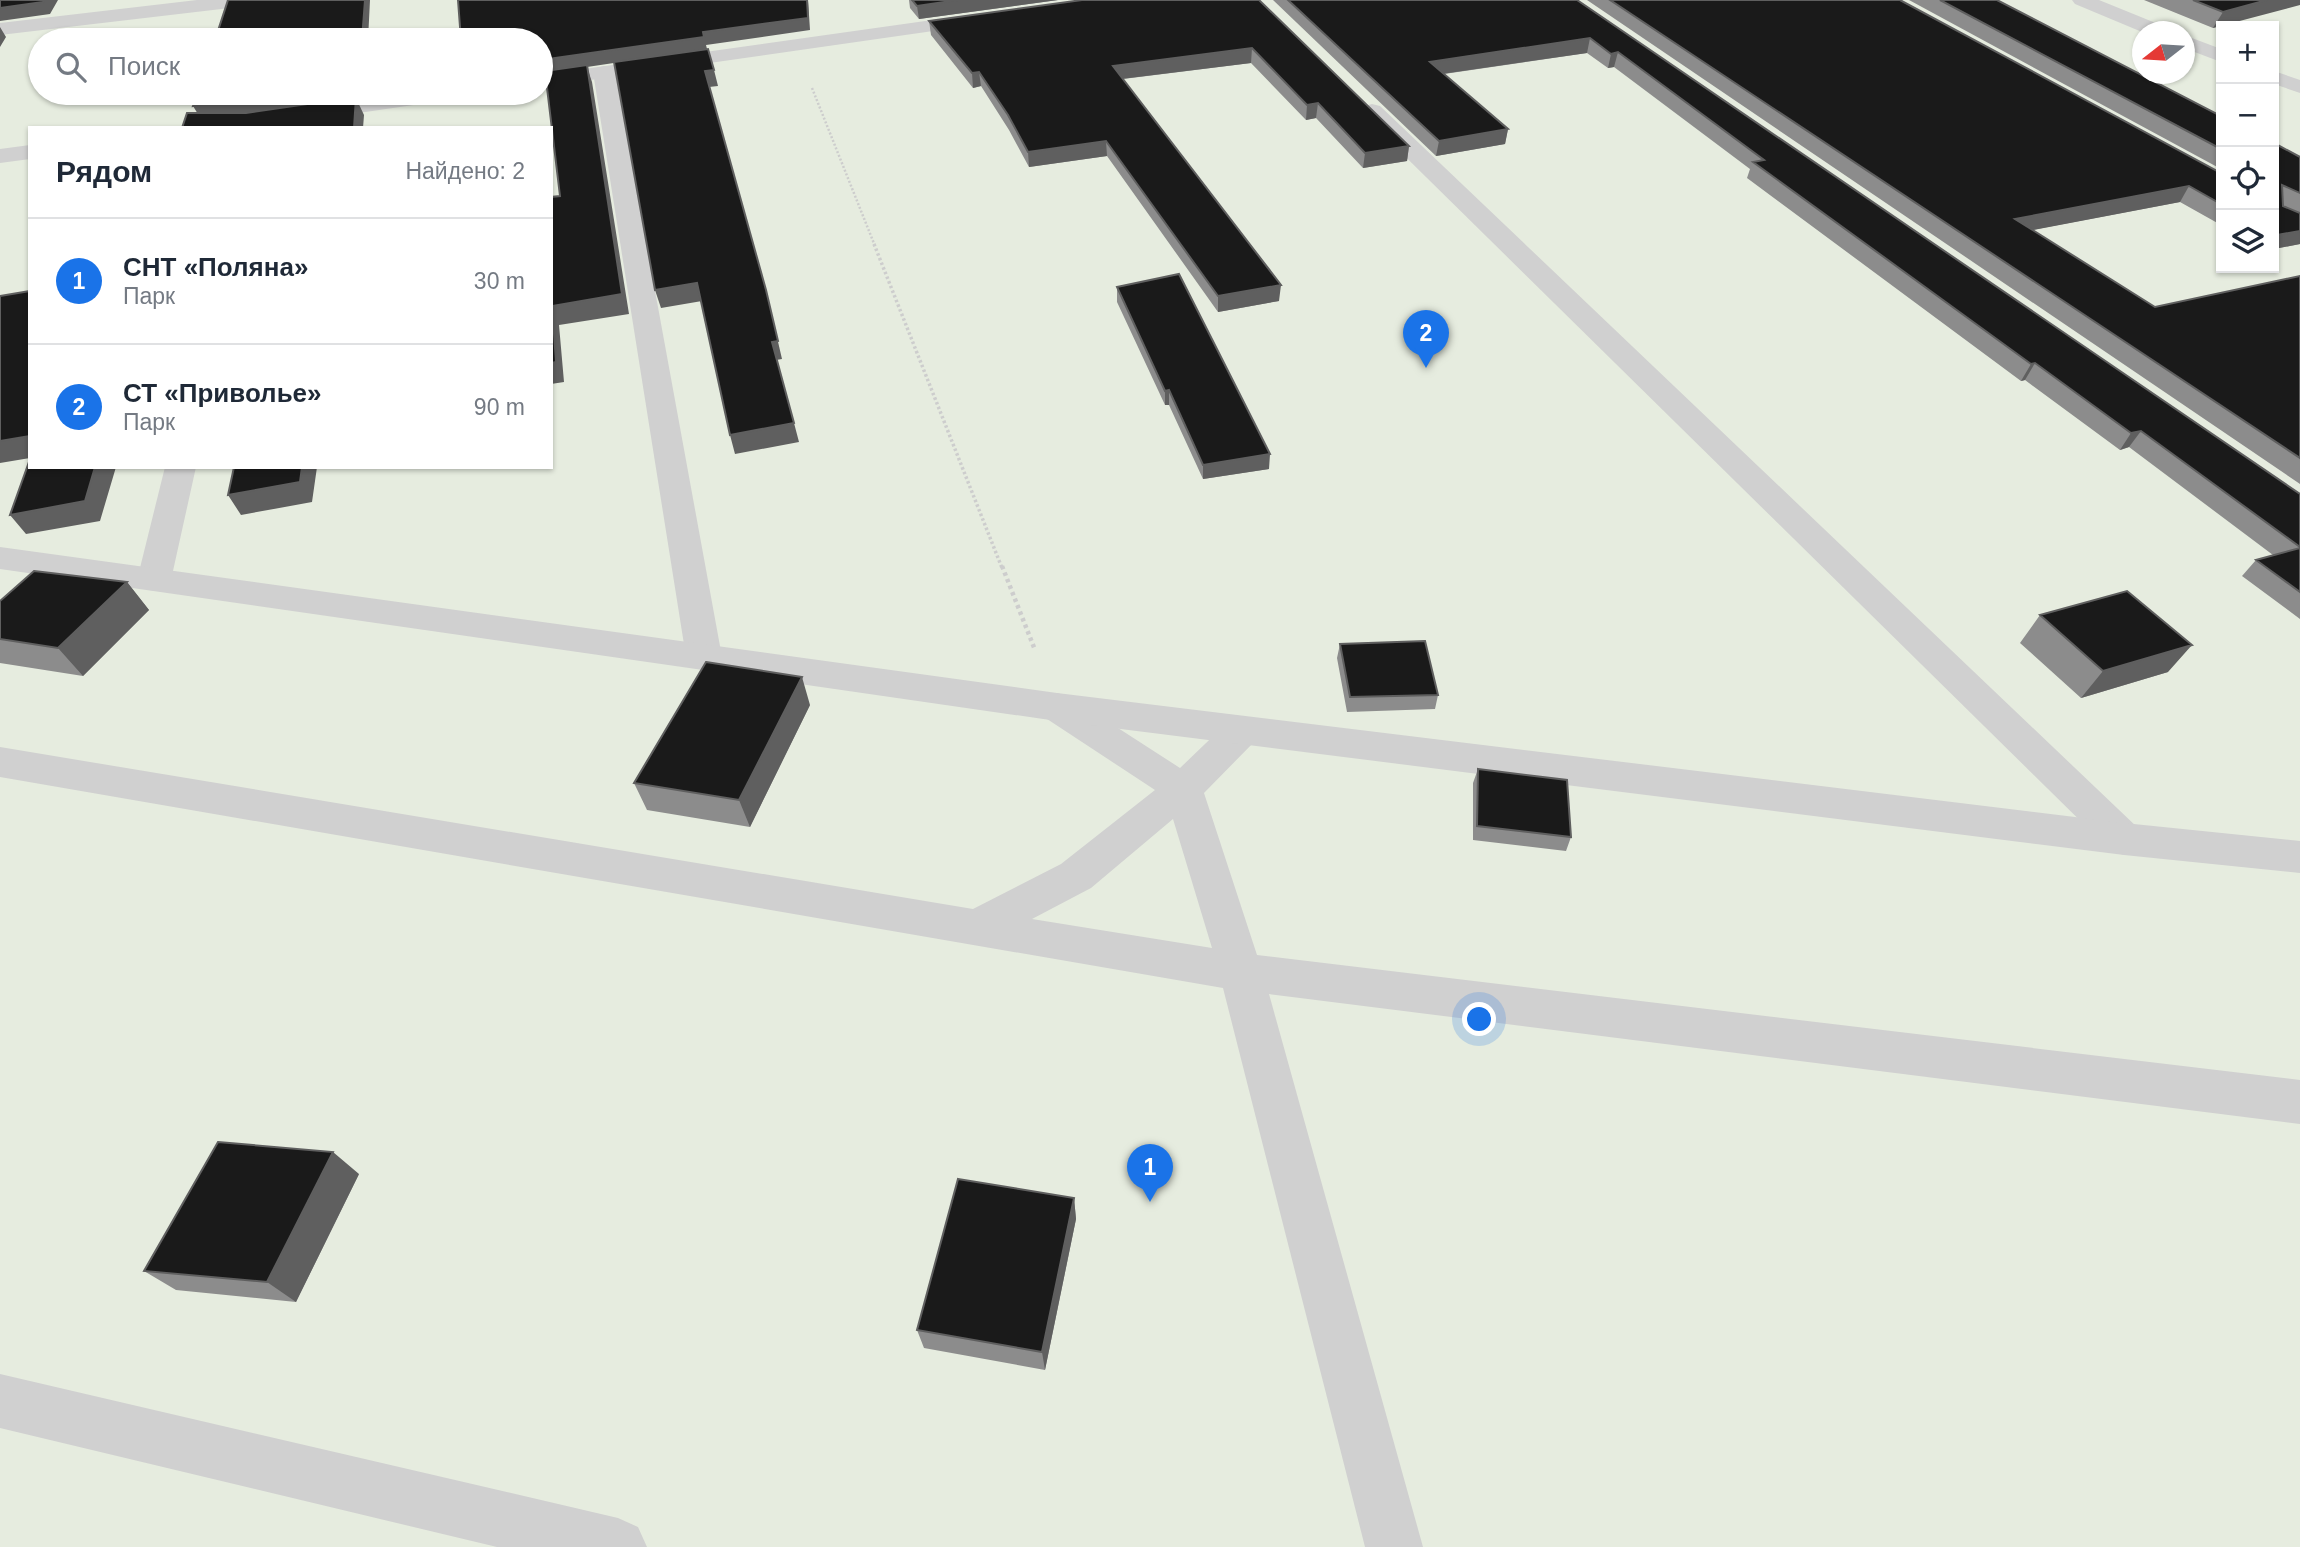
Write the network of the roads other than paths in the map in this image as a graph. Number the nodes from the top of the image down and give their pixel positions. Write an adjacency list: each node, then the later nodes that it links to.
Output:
1 (247, 0): 5 (street)
2 (2086, 0): 4 (street)
3 (997, 17): 8 (street)
4 (2135, 21)
5 (0, 29)
6 (2195, 45): 7 (street)
7 (2216, 54)
8 (604, 72): 10 (street); 21 (street)
9 (2279, 78): 11 (street)
10 (553, 79)
11 (2300, 87)
12 (1357, 96): 26 (street)
13 (380, 105): 14 (street)
14 (262, 124): 15 (street)
15 (234, 126)
16 (28, 152): 17 (street)
17 (0, 156)
18 (181, 469): 20 (street)
19 (0, 558): 20 (street)
20 (154, 580): 21 (street)
21 (704, 657): 22 (street)
22 (1057, 707): 23 (street); 25 (street)
23 (1243, 730): 25 (street); 26 (street)
24 (0, 762): 28 (street)
25 (1183, 789): 28 (street); 29 (street)
26 (2124, 839): 27 (street)
27 (2300, 857)
28 (977, 927): 29 (street)
29 (1241, 972): 30 (street); 32 (street)
30 (2300, 1102)
31 (0, 1401): 33 (street)
32 (1387, 1543)
33 (618, 1547)

